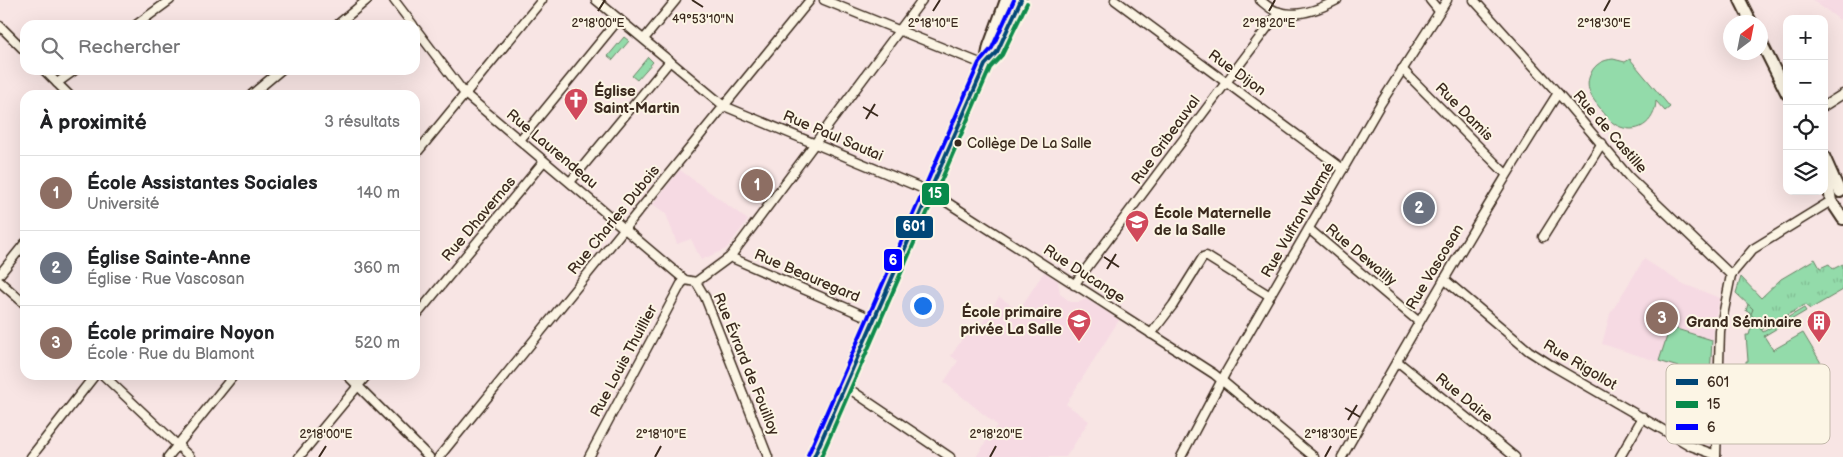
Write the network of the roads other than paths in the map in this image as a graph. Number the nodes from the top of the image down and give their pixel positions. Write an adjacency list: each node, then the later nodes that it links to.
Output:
1 (170, 0): 23 (street)
2 (367, 0): 24 (street)
3 (394, 0): 25 (street, Rue Laurendeau)
4 (542, 0): 44 (street)
5 (596, 0): 22 (street, Rue Paul Sautai)
6 (676, 0): 29 (street)
7 (810, 0): 47 (street, Rue Charles Dubois)
8 (824, 0): 27 (street)
9 (922, 0): 27 (street)
10 (1115, 0): 38 (street, Rue Dijon)
11 (1260, 0): 20 (street)
12 (1337, 0): 20 (street)
13 (1430, 0): 19 (street)
14 (1447, 0): 19 (street, Rue Vulfran Warmé)
15 (1474, 0): 43 (street, Rue de Castille)
16 (1740, 0): 21 (main road)
17 (1005, 2): 33 (main road)
18 (1019, 4): 33 (main road)
19 (1439, 11): 34 (street, Rue Vulfran Warmé)
20 (1278, 12): 38 (street, Rue Gribeauval)
21 (1748, 15)
22 (620, 19): 29 (street, Rue Paul Sautai); 48 (street)
23 (143, 20)
24 (343, 20)
25 (409, 20)
26 (0, 26): 30 (street)
27 (899, 30): 33 (street); 50 (street)
28 (420, 34): 44 (street, Rue Laurendeau)
29 (644, 40): 32 (street, Rue Paul Sautai)
30 (20, 46)
31 (1768, 56): 40 (main road)
32 (670, 61): 47 (street, Rue Paul Sautai); 56 (street)
33 (985, 65): 58 (main road)
34 (1402, 70): 53 (street, Rue Vulfran Warmé); 55 (street, Rue Damis)
35 (49, 75): 39 (street)
36 (68, 75): 39 (street)
37 (275, 75): 42 (street)
38 (1226, 82): 53 (street, Rue Dijon); 72 (street, Rue Gribeauval)
39 (57, 83): 41 (street)
40 (1783, 86)
41 (64, 90)
42 (256, 90)
43 (1558, 93): 49 (street, Rue de Castille); 55 (street, Rue Vascosan)
44 (465, 94): 48 (street, Rue Laurendeau); 51 (street)
45 (1843, 94): 46 (street)
46 (1826, 105)
47 (724, 106): 50 (street, Rue Paul Sautai); 61 (street, Rue Charles Dubois)
48 (520, 140): 52 (street, Rue Laurendeau)
49 (1602, 143): 63 (street); 67 (street, Rue de Castille)
50 (815, 144): 58 (street, Rue Paul Sautai); 65 (street)
51 (420, 149)
52 (544, 160): 56 (street, Rue Laurendeau); 75 (street, Rue Dhavernas)
53 (1343, 169): 62 (street, Rue Vulfran Warmé)
54 (1828, 169): 59 (main road)
55 (1506, 174): 68 (street, Rue Vascosan)
56 (570, 182): 61 (street, Rue Laurendeau)
57 (1828, 182): 59 (main road)
58 (931, 192): 72 (street, Rue Ducange); 76 (main road)
59 (1837, 198): 60 (main road); 67 (street)
60 (1843, 218)
61 (625, 229): 69 (street, Rue Laurendeau); 99 (street, Rue Charles Dubois)
62 (1309, 229): 73 (street, Rue Vulfran Warmé); 77 (street, Rue Dewailly)
63 (1543, 237)
64 (20, 249): 66 (street)
65 (730, 257): 71 (street); 76 (street, Rue Beauregard)
66 (0, 274)
67 (1731, 275): 80 (street)
68 (1444, 278): 77 (street, Rue Vascosan); 89 (street, Rue Rigollot)
69 (685, 280): 71 (street); 100 (street, Rue Louis Thuillier)
70 (0, 282): 74 (street)
71 (696, 282): 101 (street, Rue Évrard de Fouilloy)
72 (1074, 285): 78 (street, Rue Ducange)
73 (1270, 296): 78 (street); 86 (street, Rue Vulfran Warmé)
74 (20, 300)
75 (420, 311)
76 (874, 320): 88 (main road)
77 (1419, 322): 79 (street, Rue Vascosan)
78 (1152, 334): 86 (street, Rue Ducange)
79 (1397, 361): 106 (street, Rue Vascosan); 107 (street, Rue Daire)
80 (1719, 364)
81 (90, 380): 94 (street)
82 (108, 380): 92 (street)
83 (230, 380): 92 (street)
84 (352, 380): 87 (street)
85 (363, 380): 87 (street)
86 (1222, 380): 104 (street, Rue Vulfran Warmé); 105 (street, Rue Ducange)
87 (358, 386): 97 (street); 98 (street)
88 (845, 386): 102 (main road); 103 (street)
89 (1643, 418): 90 (street, Rue Rigollot); 108 (street)
90 (1666, 431)
91 (1688, 444): 93 (street, Rue Rigollot)
92 (178, 446): 95 (street); 96 (street)
93 (1716, 456)
94 (31, 457)
95 (168, 457)
96 (190, 457)
97 (299, 457)
98 (429, 457)
99 (439, 457)
100 (589, 457)
101 (768, 457)
102 (814, 457)
103 (950, 457)
104 (1180, 457)
105 (1314, 457)
106 (1342, 457)
107 (1515, 457)
108 (1620, 457)

